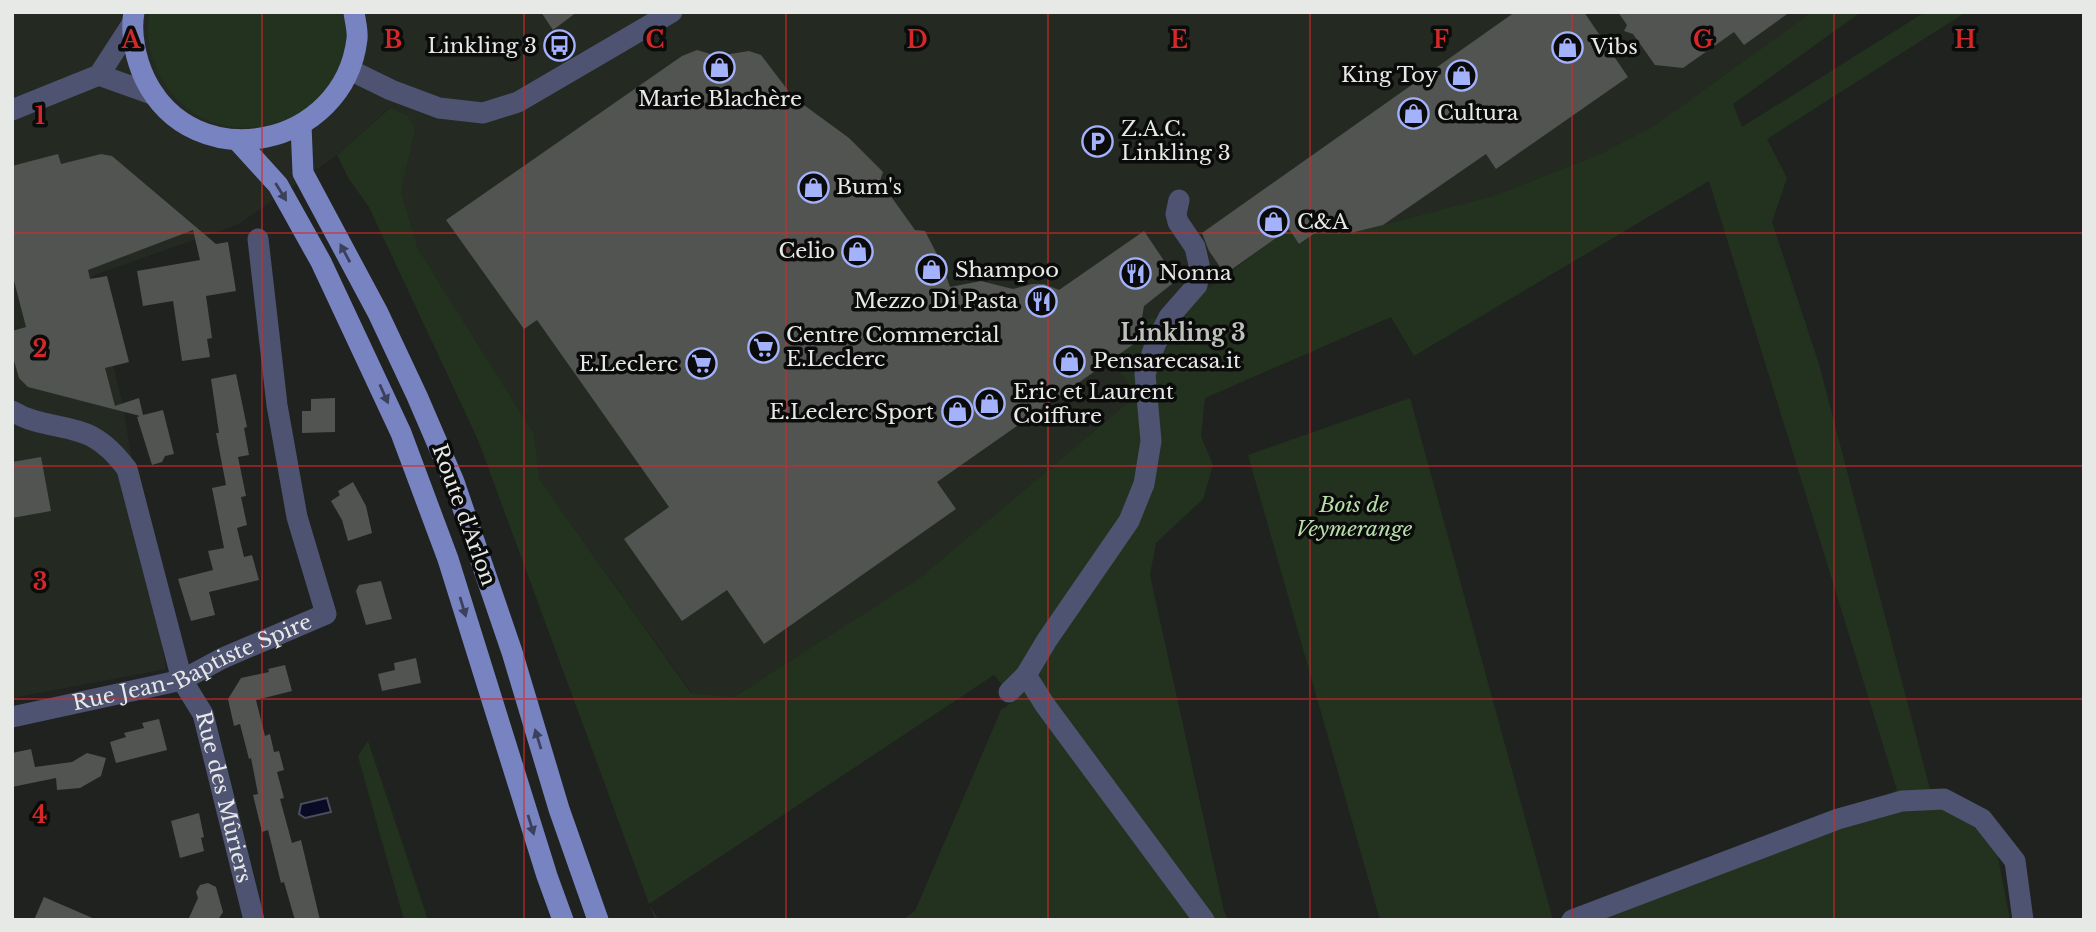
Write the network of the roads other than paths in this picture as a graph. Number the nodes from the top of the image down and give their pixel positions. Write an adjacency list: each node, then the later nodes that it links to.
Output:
1 (354, 12): 4 (main road)
2 (672, 12): 4 (street)
3 (133, 18): 5 (street); 6 (main road)
4 (350, 70): 8 (main road)
5 (99, 75): 6 (street); 7 (street)
6 (155, 94): 9 (main road)
7 (12, 110)
8 (301, 125): 9 (main road); 19 (main road, Route d'Arlon, one-way to 8)
9 (237, 140): 18 (main road, Route d'Arlon, one-way to 18)
10 (1179, 200): 13 (street)
11 (258, 239): 14 (street, Rue Jean-Baptiste Spire)
12 (12, 411): 14 (street, Rue des Mûriers)
13 (1026, 675): 15 (street); 20 (street)
14 (182, 680): 16 (street, Rue Jean-Baptiste Spire); 17 (street, Rue des Mûriers)
15 (1009, 692)
16 (12, 717)
17 (254, 920)
18 (563, 920)
19 (598, 920)
20 (1203, 920)
21 (1572, 920): 22 (street)
22 (2023, 920)

